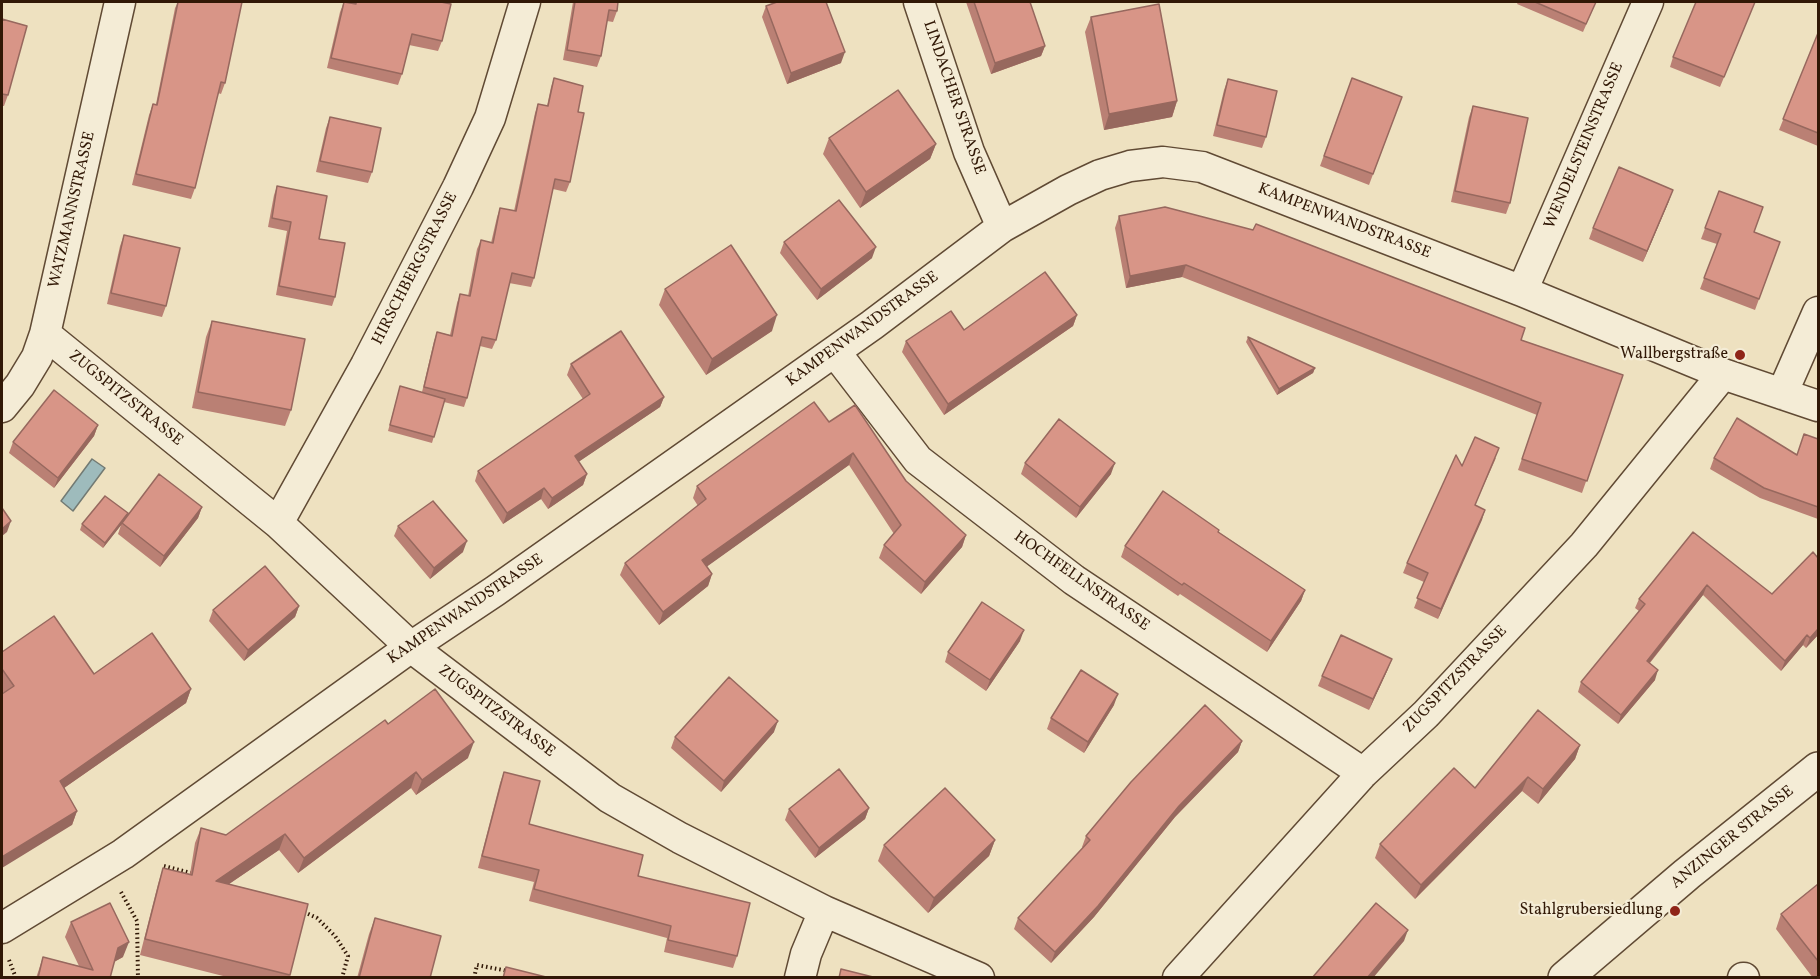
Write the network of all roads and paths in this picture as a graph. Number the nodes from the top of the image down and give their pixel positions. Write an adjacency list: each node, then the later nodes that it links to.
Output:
1 (120, 2): 8 (street, WATZMANNSTRASSE)
2 (525, 2): 14 (street, HIRSCHBERGSTRASSE)
3 (919, 2): 5 (street, LINDACHER STRASSE)
4 (1647, 2): 6 (street, WENDELSTEINSTRASSE)
5 (1002, 227): 6 (street, KAMPENWANDSTRASSE); 9 (street, KAMPENWANDSTRASSE)
6 (1522, 291): 10 (street, KAMPENWANDSTRASSE)
7 (1818, 312): 11 (street)
8 (45, 334): 13 (street, WATZMANNSTRASSE); 14 (street, ZUGSPITZSTRASSE)
9 (835, 352): 15 (street, KAMPENWANDSTRASSE); 17 (street, HOCHFELLNSTRASSE)
10 (1723, 374): 11 (street, KAMPENWANDSTRASSE); 17 (street, ZUGSPITZSTRASSE)
11 (1782, 394): 12 (street, KAMPENWANDSTRASSE)
12 (1818, 406)
13 (2, 407)
14 (278, 524): 15 (street, ZUGSPITZSTRASSE)
15 (411, 647): 18 (street, KAMPENWANDSTRASSE); 21 (street, ZUGSPITZSTRASSE)
16 (1818, 769): 30 (street, ANZINGER STRASSE)
17 (1363, 773): 29 (street, ZUGSPITZSTRASSE)
18 (115, 859): 19 (path); 22 (street, KAMPENWANDSTRASSE); 24 (path)
19 (206, 878)
20 (298, 909): 25 (path)
21 (824, 911): 27 (street); 28 (street, ZUGSPITZSTRASSE)
22 (2, 928)
23 (519, 973): 26 (path)
24 (138, 978)
25 (342, 978)
26 (474, 978)
27 (800, 978)
28 (978, 978)
29 (1178, 978)
30 (1565, 978)

